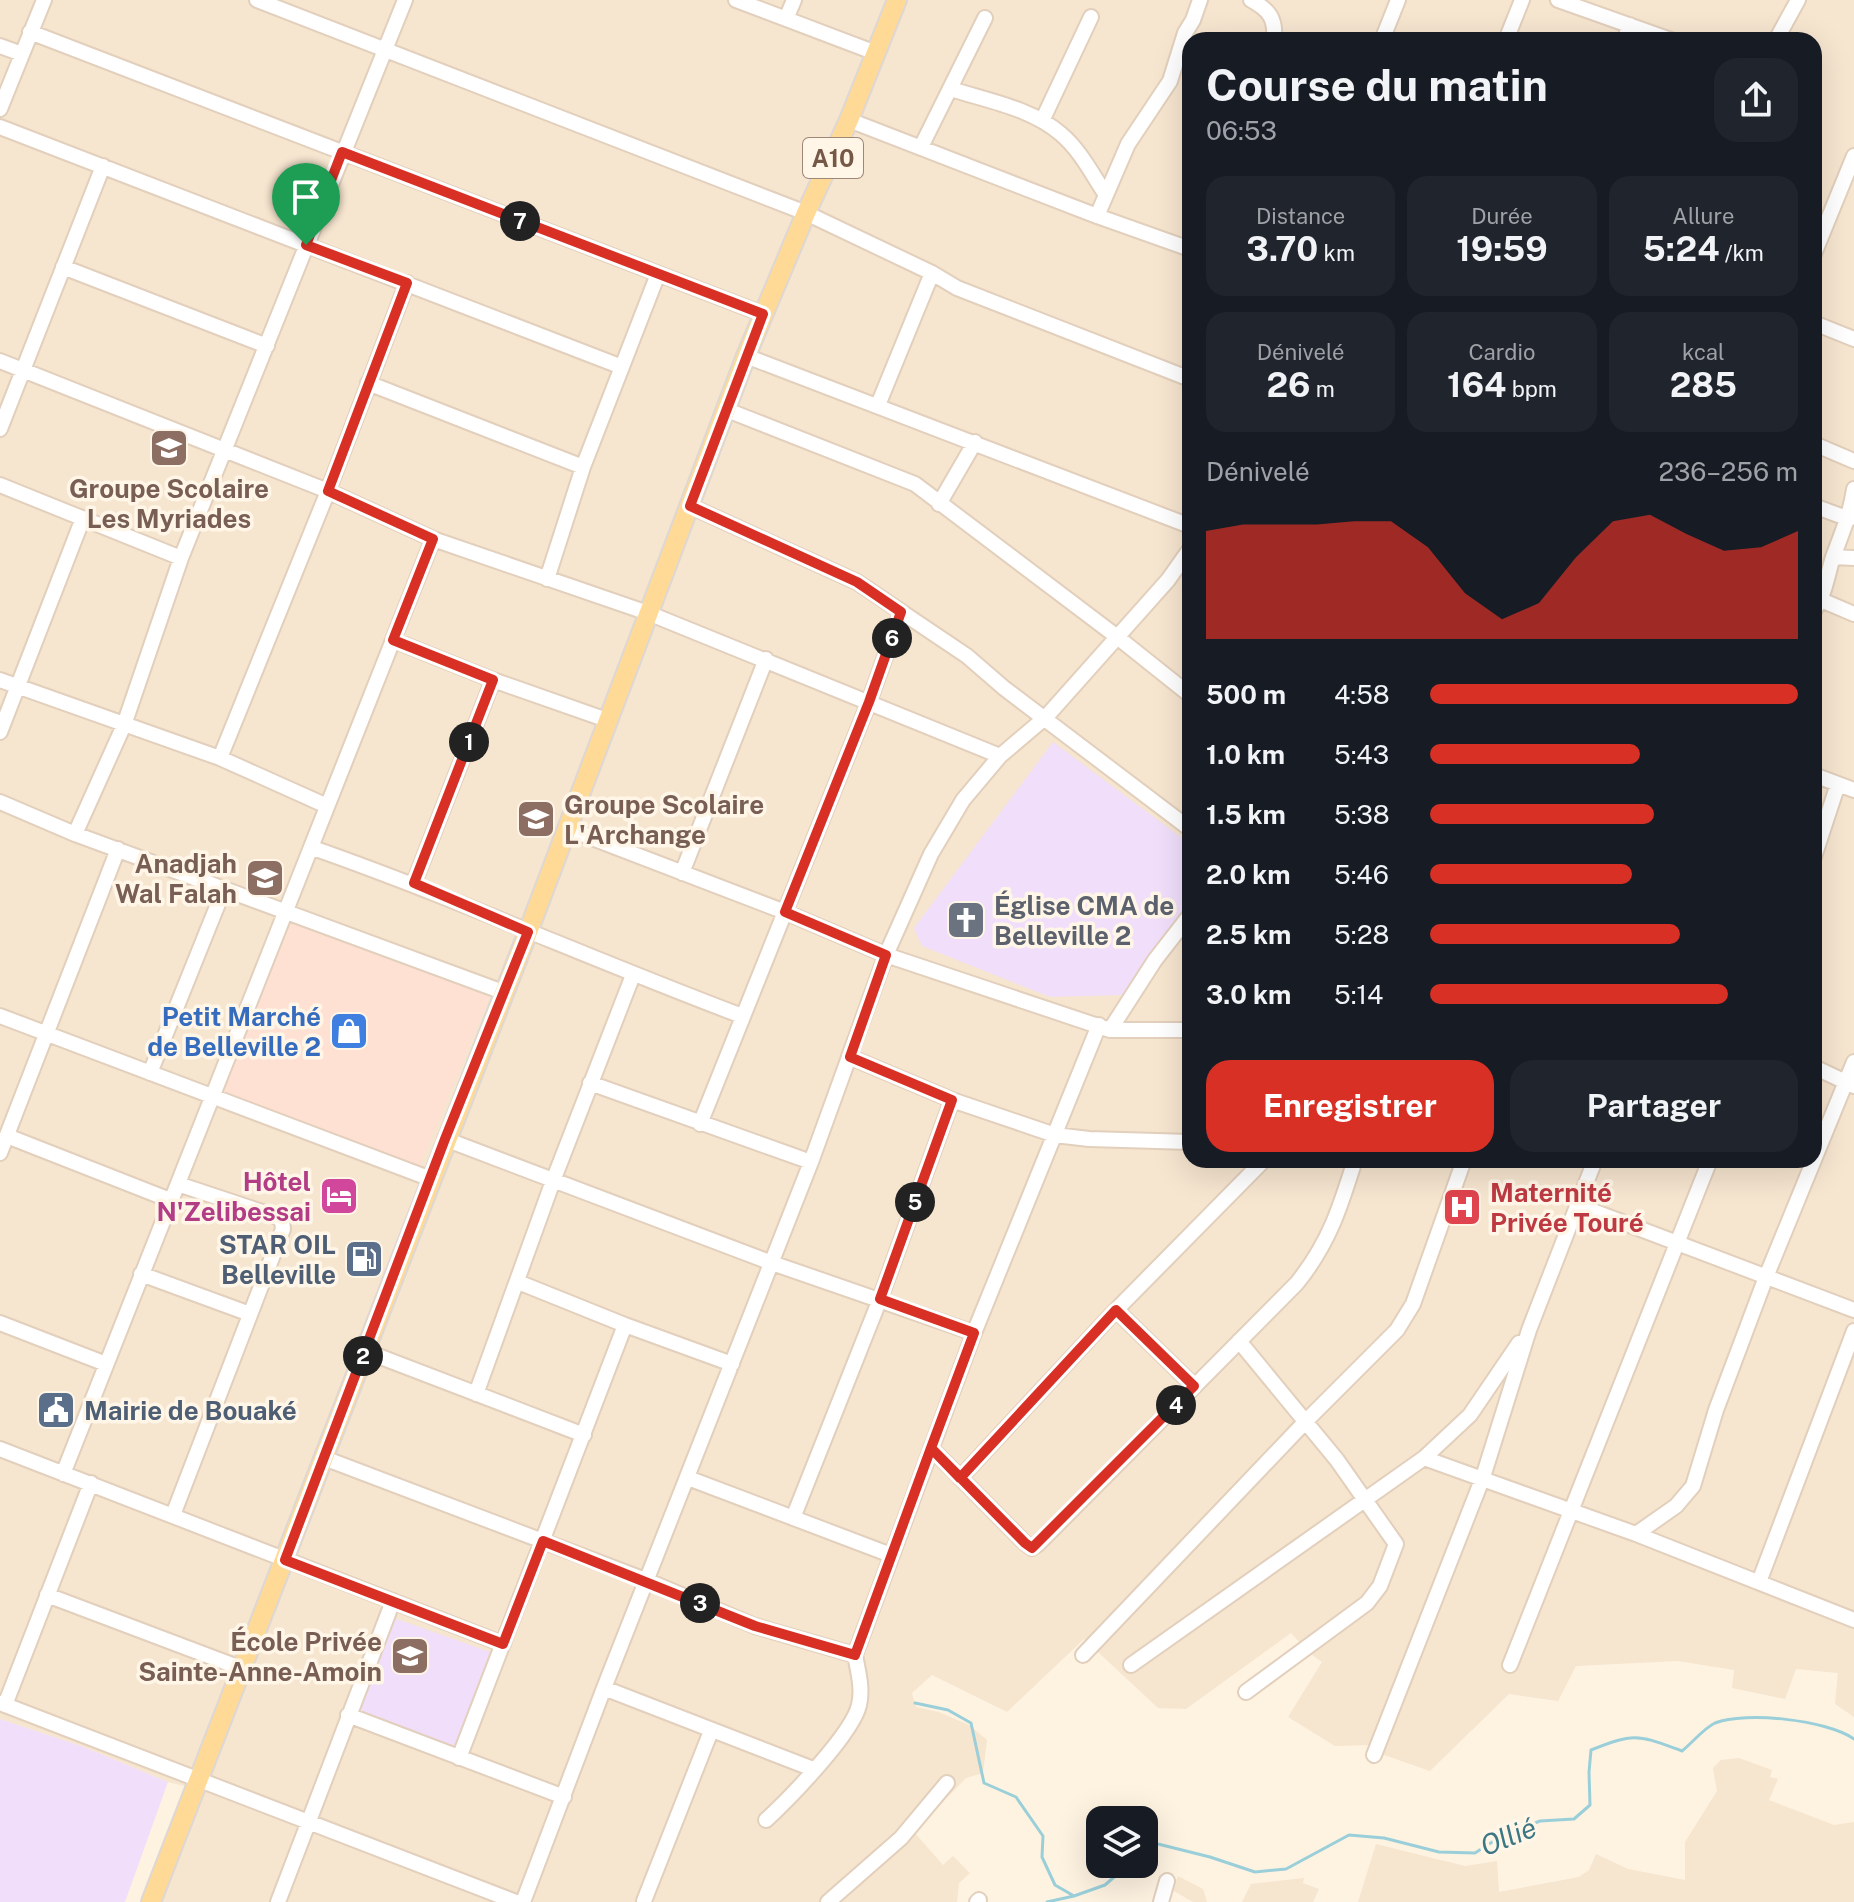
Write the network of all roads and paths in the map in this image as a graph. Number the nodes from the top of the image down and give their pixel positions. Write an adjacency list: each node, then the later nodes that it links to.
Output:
1 (44, 0): 19 (street)
2 (257, 0): 29 (street)
3 (405, 0): 29 (street)
4 (736, 0): 17 (street)
5 (794, 0): 17 (street)
6 (897, 0): 30 (main road, A10)
7 (1200, 0): 20 (street)
8 (1251, 0): 16 (street)
9 (1280, 0): 16 (street)
10 (1398, 0): 22 (street)
11 (1522, 0): 23 (street)
12 (1558, 0): 18 (street)
13 (1798, 0): 26 (street)
14 (1091, 17): 35 (street)
15 (985, 18): 32 (street)
16 (1272, 18): 21 (street)
17 (786, 19): 30 (street)
18 (1630, 25): 24 (street); 25 (street)
19 (30, 32): 31 (street); 38 (street)
20 (1186, 32)
21 (1275, 32)
22 (1385, 32)
23 (1509, 32)
24 (1627, 32)
25 (1649, 32)
26 (1780, 32)
27 (1182, 43): 41 (street)
28 (0, 46): 31 (street)
29 (386, 48): 38 (street); 42 (street)
30 (876, 53): 34 (main road, A10)
31 (22, 54): 33 (street)
32 (951, 89): 35 (street); 37 (street)
33 (0, 109)
34 (849, 120): 37 (street); 42 (main road, A10)
35 (1042, 121): 41 (street)
36 (0, 127): 40 (street)
37 (921, 147): 43 (street)
38 (342, 152): 45 (street); 49 (street)
39 (1854, 156): 44 (street)
40 (103, 166): 45 (street); 47 (street)
41 (1106, 195): 43 (street)
42 (806, 213): 48 (street); 51 (main road, A10)
43 (1097, 216): 46 (street)
44 (1822, 234)
45 (306, 245): 50 (street); 54 (street)
46 (1182, 246)
47 (63, 267): 54 (street); 58 (street)
48 (932, 273): 59 (street); 61 (street)
49 (658, 274): 51 (street); 57 (street)
50 (407, 283): 57 (street); 60 (street)
51 (763, 314): 55 (main road, A10)
52 (1822, 326): 53 (street)
53 (1854, 339)
54 (267, 346): 66 (street)
55 (746, 356): 61 (street); 62 (main road, A10)
56 (0, 361): 58 (street)
57 (622, 367): 68 (street)
58 (23, 370): 63 (street); 66 (street)
59 (1182, 376)
60 (368, 383): 68 (street); 71 (street)
61 (878, 405): 64 (street)
62 (727, 410): 72 (street); 73 (main road, A10)
63 (0, 429)
64 (975, 442): 72 (street); 77 (street)
65 (1822, 447): 67 (street)
66 (225, 450): 71 (street); 80 (street)
67 (1854, 461)
68 (583, 467): 83 (street)
69 (0, 485): 75 (street)
70 (1854, 489): 76 (street)
71 (328, 491): 78 (street); 102 (street)
72 (939, 504): 89 (street)
73 (690, 506): 86 (street); 87 (main road, A10)
74 (1822, 509): 76 (street)
75 (83, 518): 80 (street); 94 (street)
76 (1849, 519): 79 (street)
77 (1182, 523)
78 (433, 539): 83 (street); 90 (street)
79 (1833, 557): 81 (street); 84 (street)
80 (181, 558): 99 (street)
81 (1854, 558)
82 (1182, 560): 89 (street)
83 (547, 579): 87 (street)
84 (1822, 588)
85 (1822, 604): 88 (street)
86 (901, 612): 96 (street); 97 (street)
87 (648, 613): 91 (street); 98 (main road, A10)
88 (1854, 614)
89 (1116, 636): 95 (street); 97 (street)
90 (393, 640): 93 (street); 107 (street)
91 (766, 659): 96 (street); 114 (street)
92 (0, 680): 94 (street)
93 (493, 680): 98 (street); 115 (street)
94 (17, 687): 99 (street); 100 (street)
95 (1182, 689)
96 (869, 702): 101 (street); 118 (street)
97 (1046, 717): 101 (street); 108 (street)
98 (607, 720): 109 (main road, A10)
99 (124, 725): 102 (street); 111 (street)
100 (0, 732)
101 (1000, 756): 121 (street)
102 (220, 758): 107 (street)
103 (1822, 778): 104 (street)
104 (1838, 784): 105 (street); 110 (street)
105 (1854, 790)
106 (0, 802): 111 (street)
107 (327, 806): 112 (street)
108 (1182, 823)
109 (566, 828): 114 (street); 120 (main road, A10)
110 (1822, 833)
111 (75, 834): 113 (street)
112 (313, 848): 115 (street); 117 (street)
113 (118, 849): 116 (street); 128 (street)
114 (682, 873): 118 (street)
115 (414, 883): 120 (street)
116 (224, 889): 117 (street); 132 (street)
117 (284, 911): 123 (street); 135 (street)
118 (785, 912): 121 (street); 125 (street)
119 (1182, 925): 126 (street)
120 (528, 932): 122 (street); 123 (main road, A10)
121 (886, 955): 126 (street); 129 (street)
122 (633, 975): 125 (street); 133 (street)
123 (503, 992): 140 (main road, A10)
124 (0, 1016): 128 (street)
125 (742, 1016): 137 (street)
126 (1104, 1028): 127 (street); 138 (street)
127 (1182, 1030)
128 (46, 1033): 132 (street); 139 (street)
129 (850, 1057): 136 (street); 144 (street)
130 (1854, 1062): 134 (street)
131 (1822, 1071): 134 (street)
132 (150, 1073): 135 (street)
133 (590, 1083): 137 (street); 152 (street)
134 (1850, 1084): 142 (street)
135 (210, 1097): 151 (street); 153 (street)
136 (952, 1100): 138 (street); 161 (street)
137 (700, 1124): 144 (street)
138 (1055, 1135): 141 (street); 168 (street)
139 (7, 1136): 143 (street); 154 (street)
140 (445, 1139): 151 (main road, A10); 152 (street)
141 (1182, 1142)
142 (1822, 1148)
143 (0, 1153)
144 (811, 1162): 157 (street)
145 (1256, 1168): 162 (street)
146 (1352, 1168): 170 (street)
147 (1461, 1168): 176 (street)
148 (1592, 1168): 155 (street)
149 (1707, 1168): 156 (street)
150 (1813, 1168): 159 (street)
151 (431, 1179): 171 (main road, A10)
152 (553, 1181): 157 (street); 160 (street)
153 (178, 1184): 154 (street); 164 (street)
154 (170, 1200): 158 (street)
155 (1577, 1205): 156 (street); 167 (street)
156 (1678, 1243): 159 (street); 188 (street)
157 (772, 1263): 161 (street); 173 (street)
158 (141, 1274): 164 (street); 172 (street)
159 (1766, 1277): 163 (street); 191 (street)
160 (518, 1282): 166 (street); 175 (street)
161 (880, 1299): 168 (street); 190 (street)
162 (1116, 1310): 174 (street); 185 (street)
163 (1854, 1310)
164 (250, 1314): 189 (street)
165 (0, 1323): 172 (street)
166 (625, 1325): 173 (street); 177 (street)
167 (1529, 1330): 181 (street); 183 (street)
168 (974, 1333): 178 (street)
169 (1852, 1340): 196 (street)
170 (1239, 1341): 174 (street); 176 (street)
171 (365, 1351): 175 (street); 180 (main road, A10)
172 (106, 1364): 182 (street)
173 (732, 1364): 184 (street)
174 (1194, 1386): 185 (street)
175 (476, 1394): 177 (street)
176 (1306, 1421): 187 (street); 202 (street)
177 (584, 1435): 192 (street)
178 (931, 1448): 185 (street); 193 (street)
179 (0, 1449): 182 (street)
180 (324, 1458): 192 (street); 194 (main road, A10)
181 (1424, 1458): 183 (street); 187 (street)
182 (63, 1474): 186 (street)
183 (1483, 1477): 188 (street); 211 (street)
184 (688, 1478): 190 (street); 195 (street)
185 (960, 1478)
186 (91, 1483): 189 (street); 197 (street)
187 (1366, 1498): 203 (street); 207 (street)
188 (1570, 1511): 191 (street); 204 (street)
189 (173, 1515): 194 (street)
190 (793, 1518): 193 (street)
191 (1636, 1534): 196 (street)
192 (543, 1541): 195 (street); 200 (street)
193 (891, 1555): 201 (street)
194 (285, 1560): 198 (street); 205 (main road, A10)
195 (648, 1581): 201 (street); 206 (street)
196 (1759, 1582): 199 (street)
197 (47, 1595): 205 (street); 208 (street)
198 (393, 1601): 200 (street); 209 (street)
199 (1854, 1620)
200 (503, 1644): 212 (street)
201 (855, 1655): 213 (street)
202 (1083, 1655)
203 (1131, 1665)
204 (1510, 1665)
205 (243, 1669): 214 (main road, A10)
206 (604, 1688): 210 (street); 216 (street)
207 (1246, 1692)
208 (2, 1704): 214 (street)
209 (348, 1715): 212 (street); 218 (street)
210 (711, 1731): 213 (street); 220 (street)
211 (1374, 1755)
212 (459, 1758): 216 (street)
213 (813, 1769): 217 (street)
214 (199, 1780): 218 (street); 221 (main road, A10)
215 (947, 1783): 225 (street)
216 (564, 1797): 224 (street)
217 (766, 1820)
218 (307, 1822): 222 (street); 223 (street)
219 (1167, 1881): 226 (street)
220 (644, 1901)
221 (151, 1902)
222 (278, 1902)
223 (516, 1902)
224 (523, 1902)
225 (828, 1902)
226 (1161, 1902)

